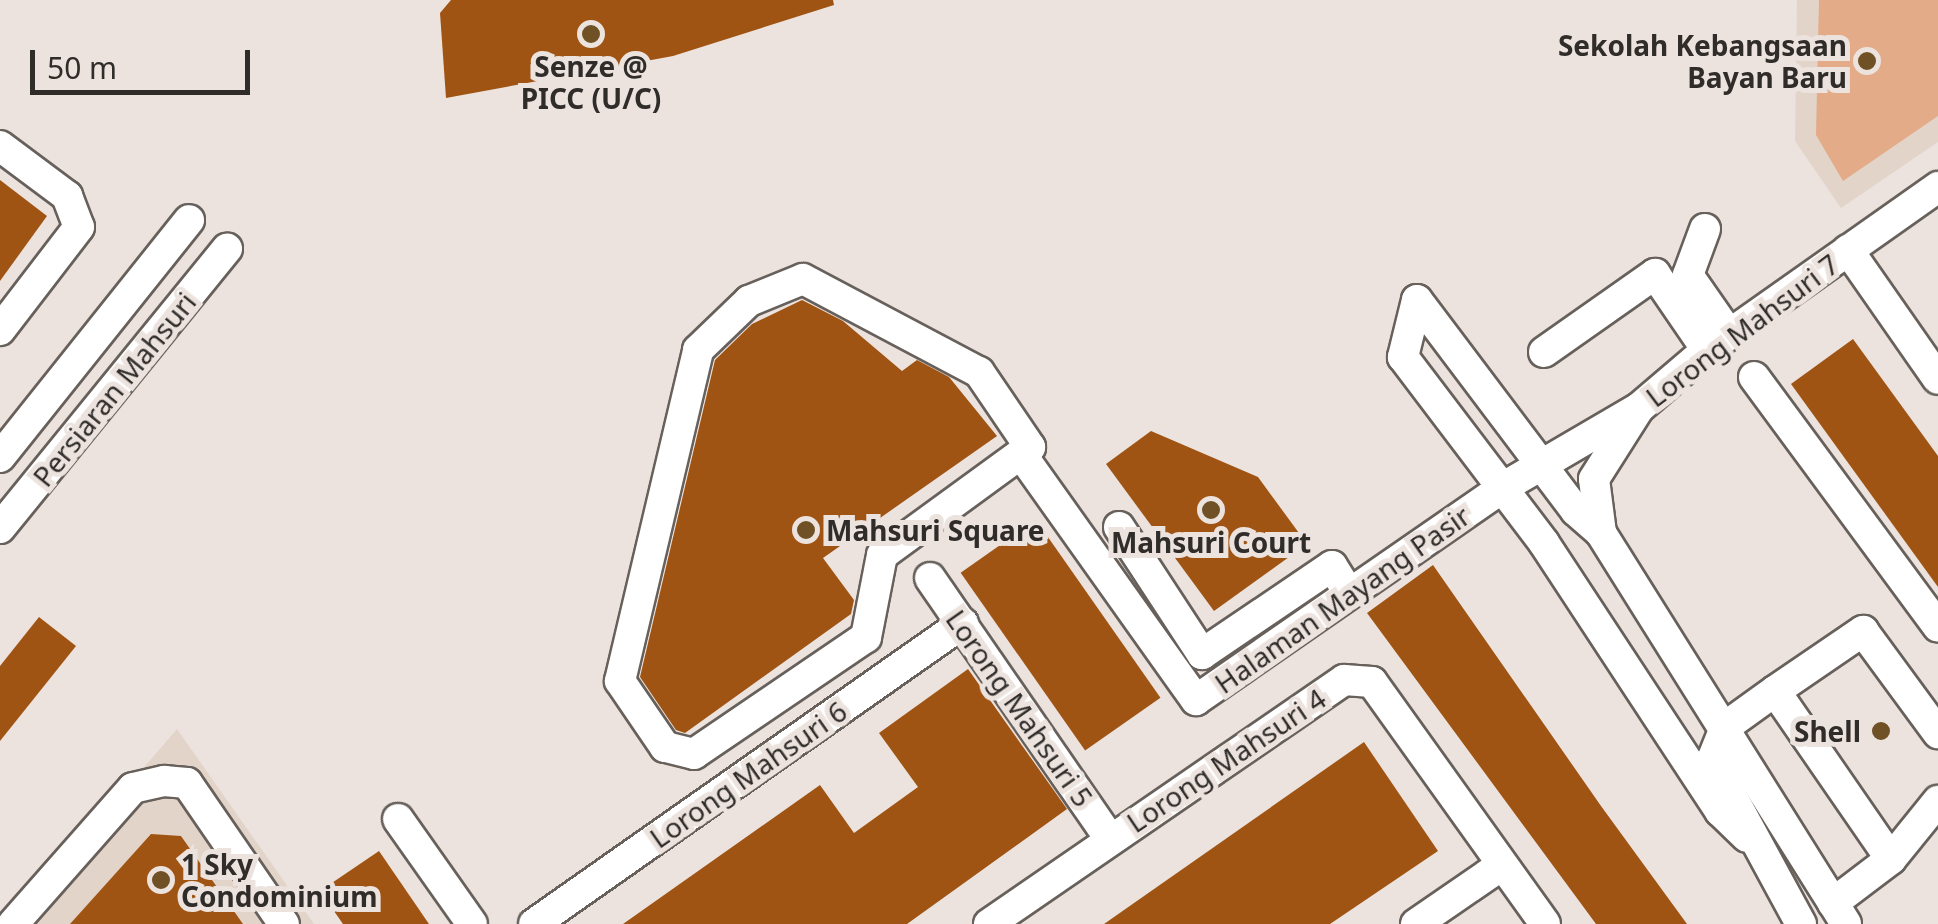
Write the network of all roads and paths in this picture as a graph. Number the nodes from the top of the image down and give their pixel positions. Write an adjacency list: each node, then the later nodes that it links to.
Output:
1 (0, 146): 7 (street)
2 (1938, 187): 6 (street, Lorong Mahsuri 7)
3 (189, 220): 13 (street, Persiaran Mahsuri)
4 (1706, 229): 8 (street)
5 (227, 249): 17 (street, Persiaran Mahsuri)
6 (1848, 250): 8 (street, Lorong Mahsuri 7); 11 (street)
7 (0, 330)
8 (1718, 342): 9 (street); 12 (street, Lorong Mahsuri 7)
9 (1544, 352)
10 (1754, 377): 23 (street)
11 (1938, 379)
12 (1639, 408): 15 (street, Lorong Mahsuri 7); 19 (street)
13 (5, 442)
14 (1021, 454): 14 (street); 21 (street, Halaman Mayang Pasir)
15 (1542, 464): 16 (street, Halaman Mayang Pasir); 16 (street); 19 (street)
16 (1502, 488): 21 (street, Halaman Mayang Pasir); 29 (street)
17 (0, 528)
18 (1119, 528): 21 (street)
19 (1601, 534): 25 (street)
20 (930, 578): 22 (street, Lorong Mahsuri 5)
21 (1348, 592)
22 (962, 624): 30 (street, Lorong Mahsuri 5); 38 (street, Lorong Mahsuri 6)
23 (1938, 627)
24 (1776, 691): 25 (street); 26 (street); 31 (street)
25 (1724, 727): 29 (street); 33 (street)
26 (1938, 733)
27 (1938, 801): 31 (street)
28 (398, 819): 37 (street)
29 (1747, 837): 41 (street)
30 (1110, 839): 32 (street, Lorong Mahsuri 4); 34 (street, Lorong Mahsuri 4)
31 (1890, 859): 33 (street)
32 (1502, 865): 39 (street); 40 (street, Lorong Mahsuri 4)
33 (1840, 913)
34 (999, 921)
35 (13, 924): 36 (street)
36 (284, 924)
37 (472, 924)
38 (534, 924)
39 (1416, 924)
40 (1545, 924)
41 (1801, 924)

